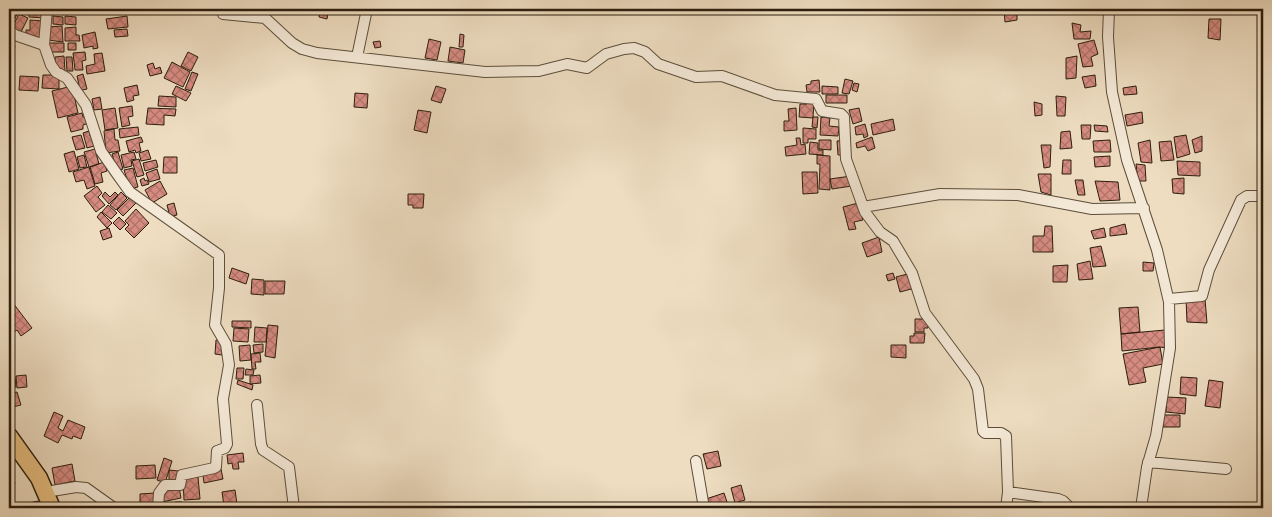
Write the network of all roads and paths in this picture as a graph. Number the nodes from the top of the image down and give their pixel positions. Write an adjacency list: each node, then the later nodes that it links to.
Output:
1 (47, 9): 6 (street)
2 (367, 9): 7 (street)
3 (1109, 9): 10 (street)
4 (223, 14): 7 (street)
5 (9, 30): 6 (street)
6 (44, 45): 21 (street)
7 (357, 57): 9 (street)
8 (1263, 196): 11 (street)
9 (863, 207): 10 (street); 18 (street)
10 (1144, 208): 11 (street)
11 (1169, 299): 15 (street)
12 (257, 405): 22 (street)
13 (9, 436): 17 (main road)
14 (696, 461): 23 (street)
15 (1148, 462): 16 (street); 26 (street)
16 (1226, 469)
17 (46, 492): 19 (main road); 20 (street)
18 (1008, 492): 24 (street); 25 (street)
19 (52, 508)
20 (114, 508)
21 (158, 508)
22 (294, 508)
23 (704, 508)
24 (1006, 508)
25 (1070, 508)
26 (1141, 508)

